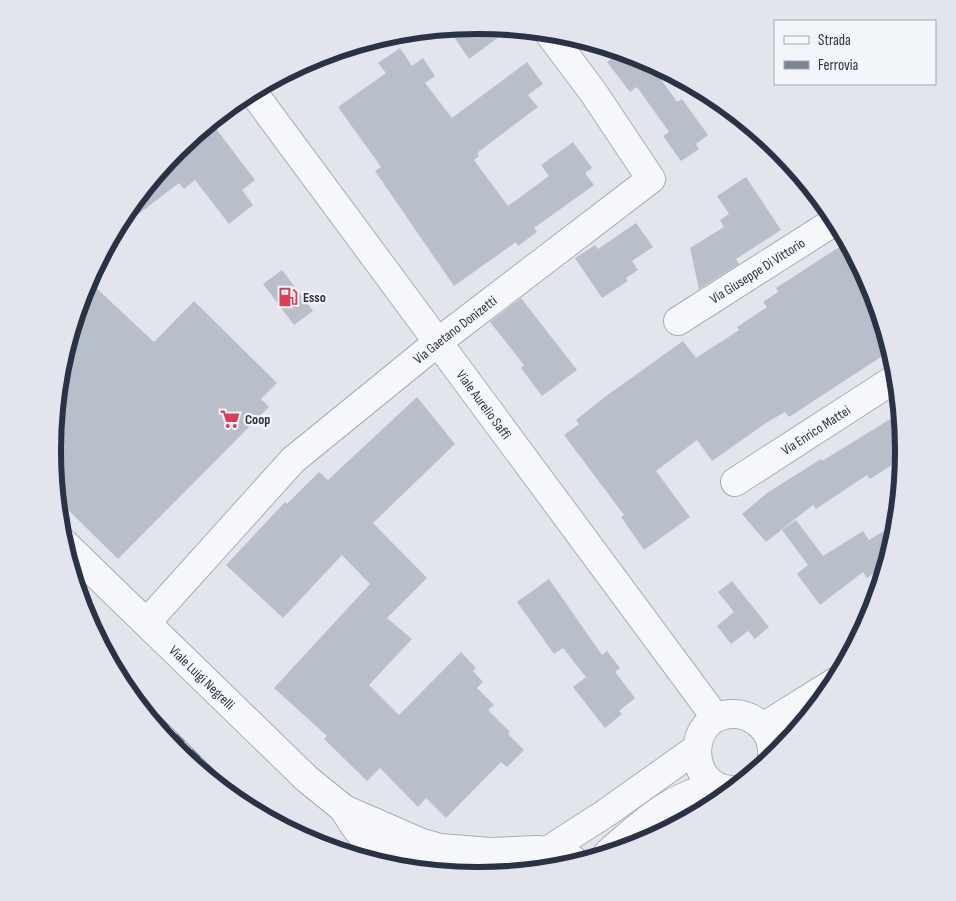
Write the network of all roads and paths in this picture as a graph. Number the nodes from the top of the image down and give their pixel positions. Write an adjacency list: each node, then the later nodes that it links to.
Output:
1 (555, 41): 5 (street, Via Gaetano Donizetti)
2 (257, 98): 5 (street, Viale Aurelio Saffi)
3 (829, 225): 4 (street, Via Giuseppe Di Vittorio)
4 (678, 321)
5 (438, 342): 9 (street, Via Gaetano Donizetti); 11 (street, Viale Aurelio Saffi)
6 (889, 383): 7 (street, Via Enrico Mattei)
7 (735, 482)
8 (74, 552): 9 (street, Viale Luigi Negrelli)
9 (147, 622): 17 (street, Viale Luigi Negrelli)
10 (816, 694): 12 (street)
11 (716, 718): 12 (street); 14 (street)
12 (764, 727): 13 (street)
13 (771, 747)
14 (696, 749): 16 (street); 19 (street)
15 (722, 788): 18 (street)
16 (723, 788)
17 (344, 809): 19 (street, Viale Luigi Negrelli); 21 (street, Viale Luigi Negrelli)
18 (644, 832)
19 (544, 850): 20 (street); 24 (street)
20 (568, 857)
21 (404, 860)
22 (415, 862): 23 (street, Viale Luigi Negrelli)
23 (429, 864)
24 (520, 865)

